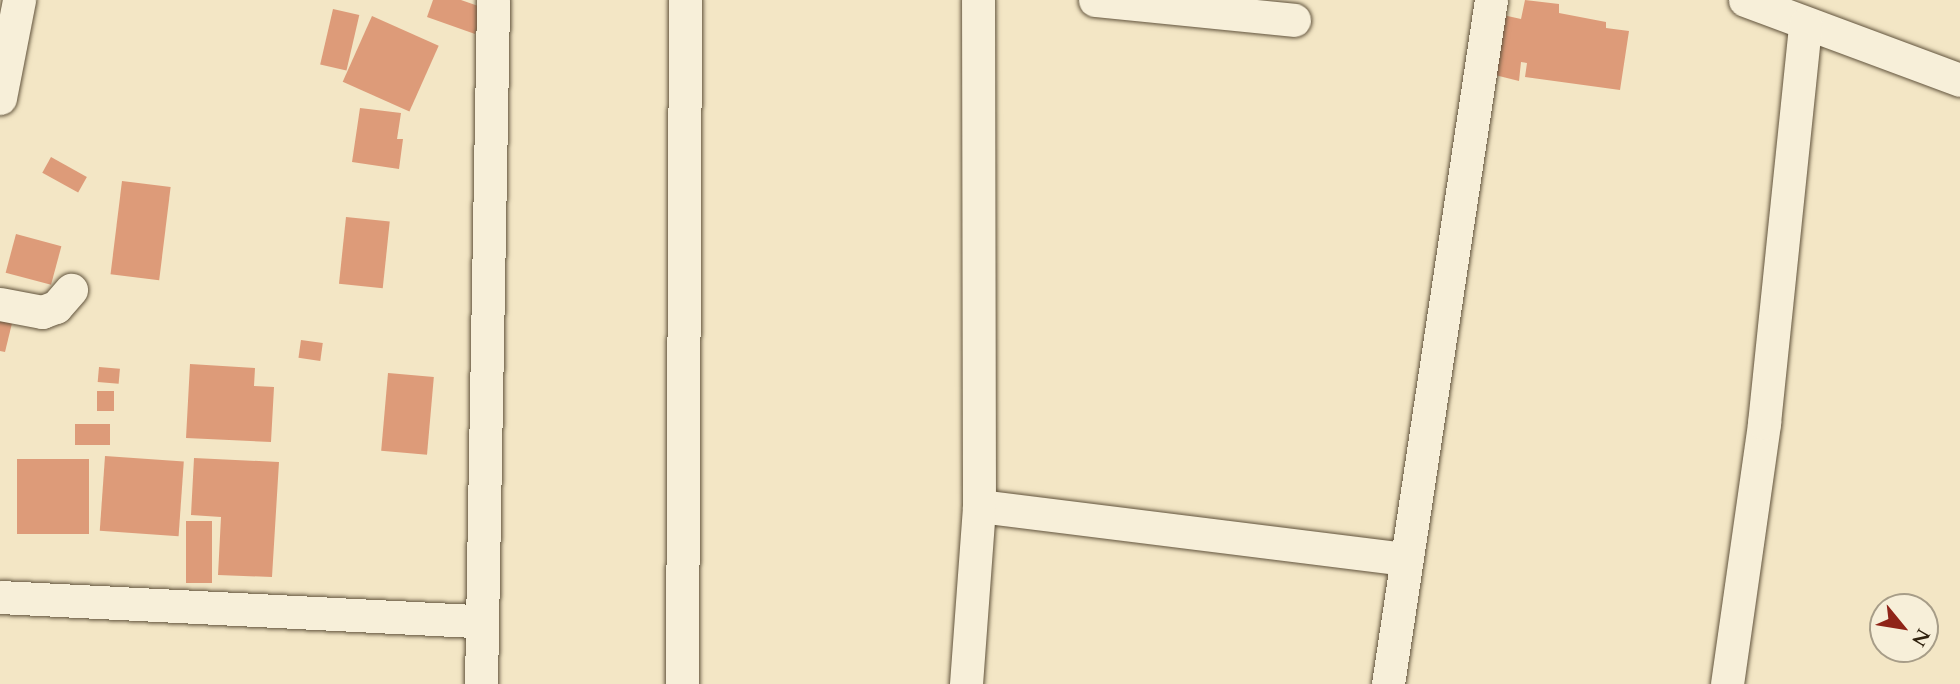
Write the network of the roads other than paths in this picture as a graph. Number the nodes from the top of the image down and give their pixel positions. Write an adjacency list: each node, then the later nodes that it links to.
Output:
1 (19, 0): 11 (street)
2 (493, 0): 17 (street)
3 (685, 0): 19 (street)
4 (978, 0): 14 (street)
5 (1095, 0): 8 (street)
6 (1491, 0): 15 (street)
7 (1745, 0): 9 (street)
8 (1294, 20)
9 (1805, 24): 10 (street); 22 (street)
10 (1960, 80)
11 (0, 98)
12 (71, 290): 13 (street)
13 (0, 304)
14 (979, 506): 15 (street); 20 (street)
15 (1406, 559): 21 (street)
16 (0, 597): 17 (street)
17 (480, 621): 18 (street)
18 (481, 684)
19 (682, 684)
20 (966, 684)
21 (1388, 684)
22 (1727, 684)

